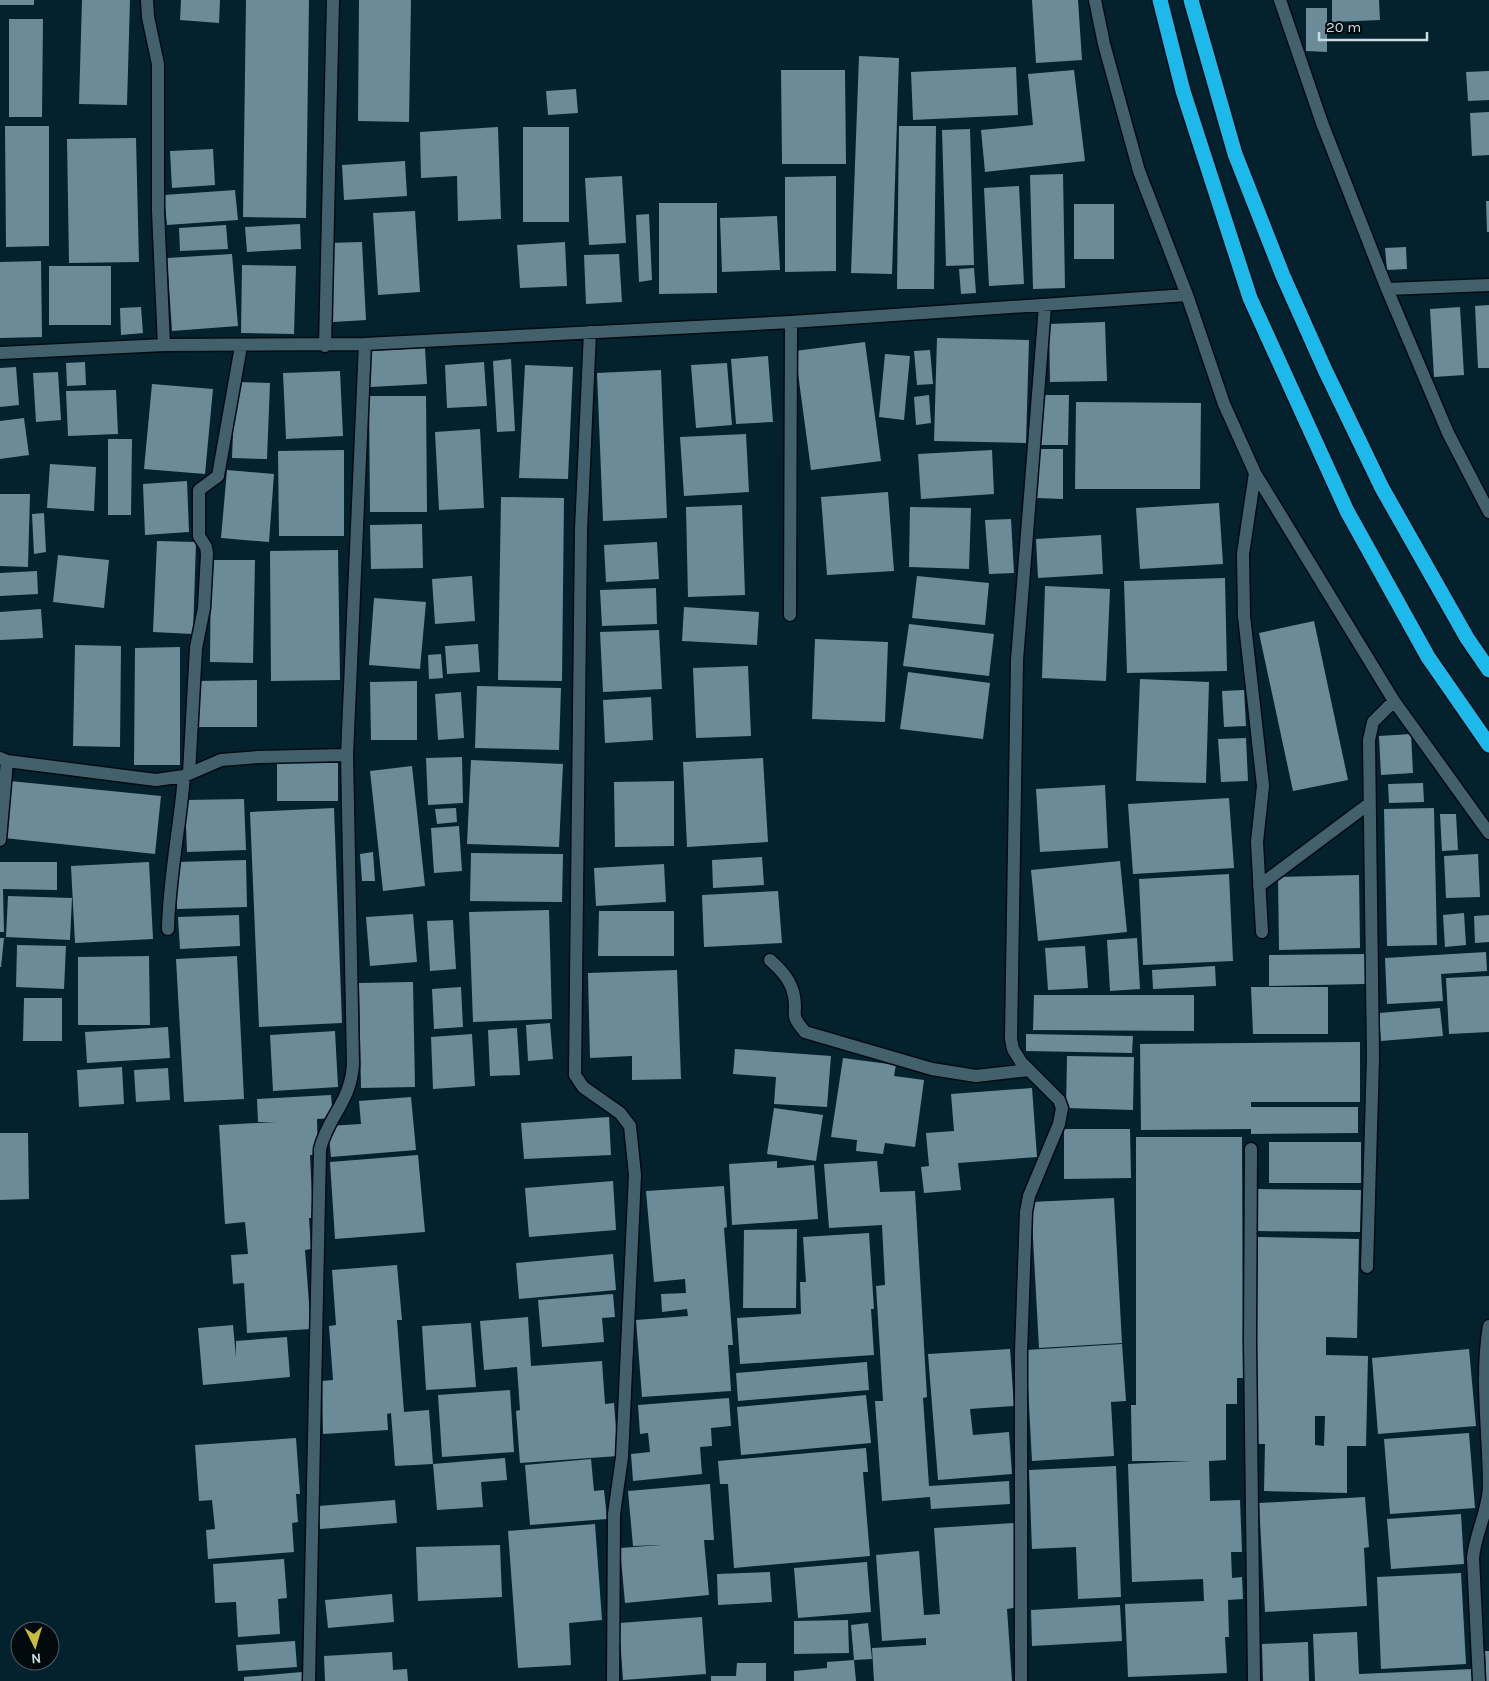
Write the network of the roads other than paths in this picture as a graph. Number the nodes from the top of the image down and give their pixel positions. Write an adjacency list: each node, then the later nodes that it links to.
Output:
1 (147, 0): 14 (street)
2 (333, 0): 16 (street)
3 (1095, 0): 9 (street)
4 (1160, 0): 23 (highway)
5 (1191, 0): 21 (highway)
6 (1280, 0): 8 (street)
7 (1489, 284): 8 (street)
8 (1386, 289): 19 (street)
9 (1187, 295): 10 (street); 18 (street)
10 (1045, 306): 11 (street); 34 (street)
11 (792, 322): 12 (street); 20 (street)
12 (590, 332): 13 (street); 39 (street)
13 (365, 344): 16 (street); 24 (street)
14 (164, 345): 15 (street); 17 (street)
15 (241, 346): 16 (street); 26 (street)
16 (325, 346)
17 (0, 353)
18 (1255, 474): 22 (street); 30 (street)
19 (1489, 512)
20 (790, 615)
21 (1489, 670)
22 (1394, 700): 27 (street); 28 (street)
23 (1489, 745)
24 (347, 755): 26 (street); 38 (street)
25 (3, 759): 26 (street); 29 (street)
26 (186, 774): 31 (street)
27 (1370, 803): 30 (street); 36 (street)
28 (1489, 833)
29 (0, 840)
30 (1259, 886): 32 (street)
31 (168, 929)
32 (1262, 932)
33 (770, 960): 34 (street)
34 (1029, 1070): 40 (street)
35 (1251, 1149): 41 (street)
36 (1367, 1267)
37 (1489, 1326): 42 (street)
38 (309, 1681)
39 (613, 1681)
40 (1021, 1681)
41 (1254, 1681)
42 (1479, 1681)

